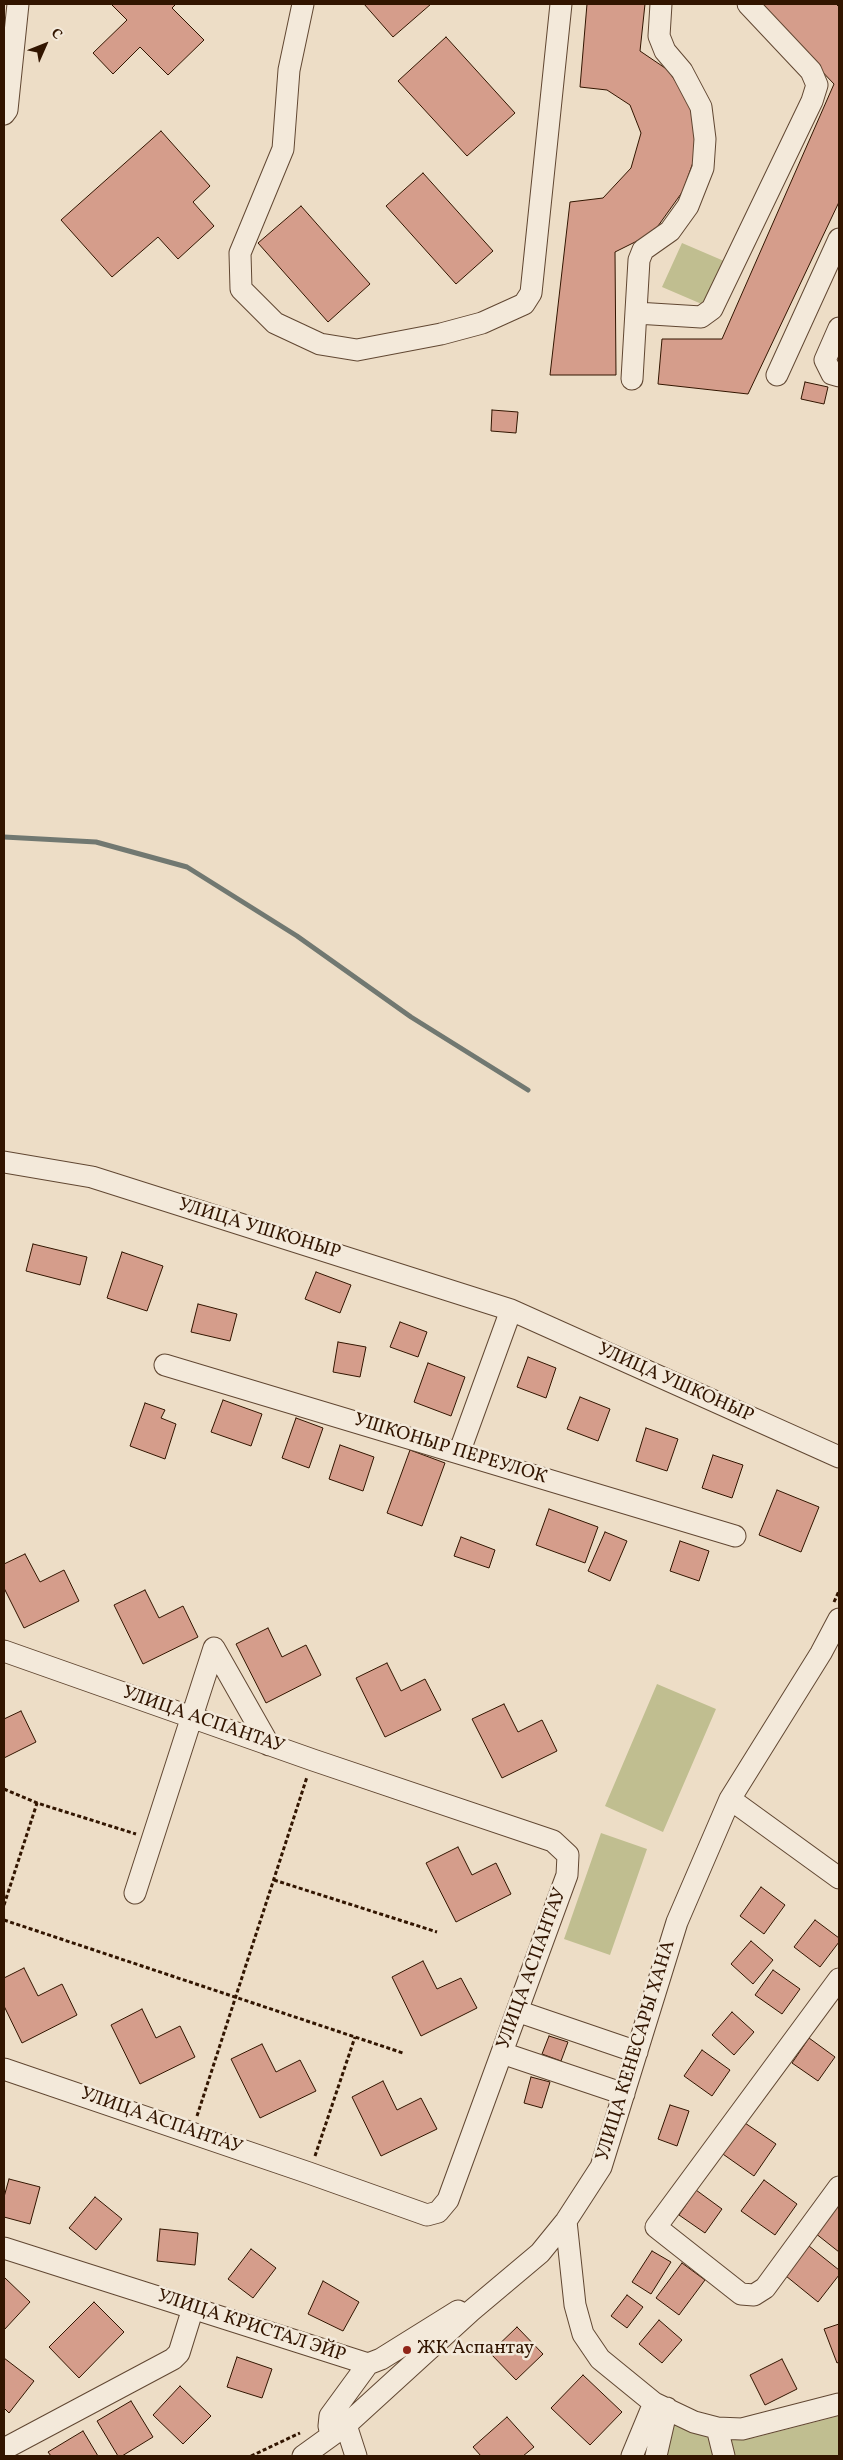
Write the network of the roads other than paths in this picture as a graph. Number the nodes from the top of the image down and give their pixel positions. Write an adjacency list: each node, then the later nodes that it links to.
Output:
1 (18, 4): 6 (street)
2 (303, 4): 3 (street)
3 (561, 4)
4 (661, 4): 8 (street)
5 (748, 4): 8 (street)
6 (4, 114)
7 (839, 239): 10 (street)
8 (636, 313): 12 (street)
9 (839, 328): 11 (street)
10 (776, 375)
11 (839, 376)
12 (632, 379)
13 (4, 1162): 14 (street, УЛИЦА УШКОНЫР)
14 (511, 1310): 16 (street); 17 (street, УЛИЦА УШКОНЫР)
15 (165, 1365): 16 (street, УШКОНЫР ПЕРЕУЛОК)
16 (459, 1453): 18 (street, УШКОНЫР ПЕРЕУЛОК)
17 (839, 1457)
18 (734, 1536)
19 (839, 1619): 23 (street, УЛИЦА КЕНЕСАРЫ ХАНА)
20 (4, 1651): 21 (street, УЛИЦА АСПАНТАУ)
21 (192, 1718): 22 (street, УЛИЦА АСПАНТАУ); 22 (street); 25 (street)
22 (269, 1744): 27 (street, УЛИЦА АСПАНТАУ)
23 (730, 1799): 24 (street); 28 (street, УЛИЦА КЕНЕСАРЫ ХАНА)
24 (839, 1878)
25 (134, 1893)
26 (839, 1978): 32 (street)
27 (517, 2011): 28 (street); 29 (street, УЛИЦА АСПАНТАУ)
28 (637, 2052): 31 (street, УЛИЦА КЕНЕСАРЫ ХАНА)
29 (502, 2054): 30 (street, УЛИЦА АСПАНТАУ); 31 (street)
30 (4, 2069)
31 (624, 2094): 33 (street, УЛИЦА КЕНЕСАРЫ ХАНА)
32 (839, 2187)
33 (566, 2221): 35 (street, УЛИЦА КЕНЕСАРЫ ХАНА); 39 (street)
34 (4, 2248): 36 (street, УЛИЦА КРИСТАЛ ЭЙР)
35 (487, 2297): 37 (street, УЛИЦА КРИСТАЛ ЭЙР); 41 (street, УЛИЦА КЕНЕСАРЫ ХАНА)
36 (193, 2308): 37 (street, УЛИЦА КРИСТАЛ ЭЙР); 42 (street)
37 (368, 2364): 41 (street)
38 (839, 2404): 40 (street)
39 (660, 2406): 40 (street); 45 (street); 46 (street)
40 (717, 2428): 47 (street)
41 (339, 2430): 43 (street, УЛИЦА КЕНЕСАРЫ ХАНА); 44 (street)
42 (4, 2449)
43 (303, 2456)
44 (356, 2456)
45 (632, 2456)
46 (656, 2456)
47 (724, 2456)

